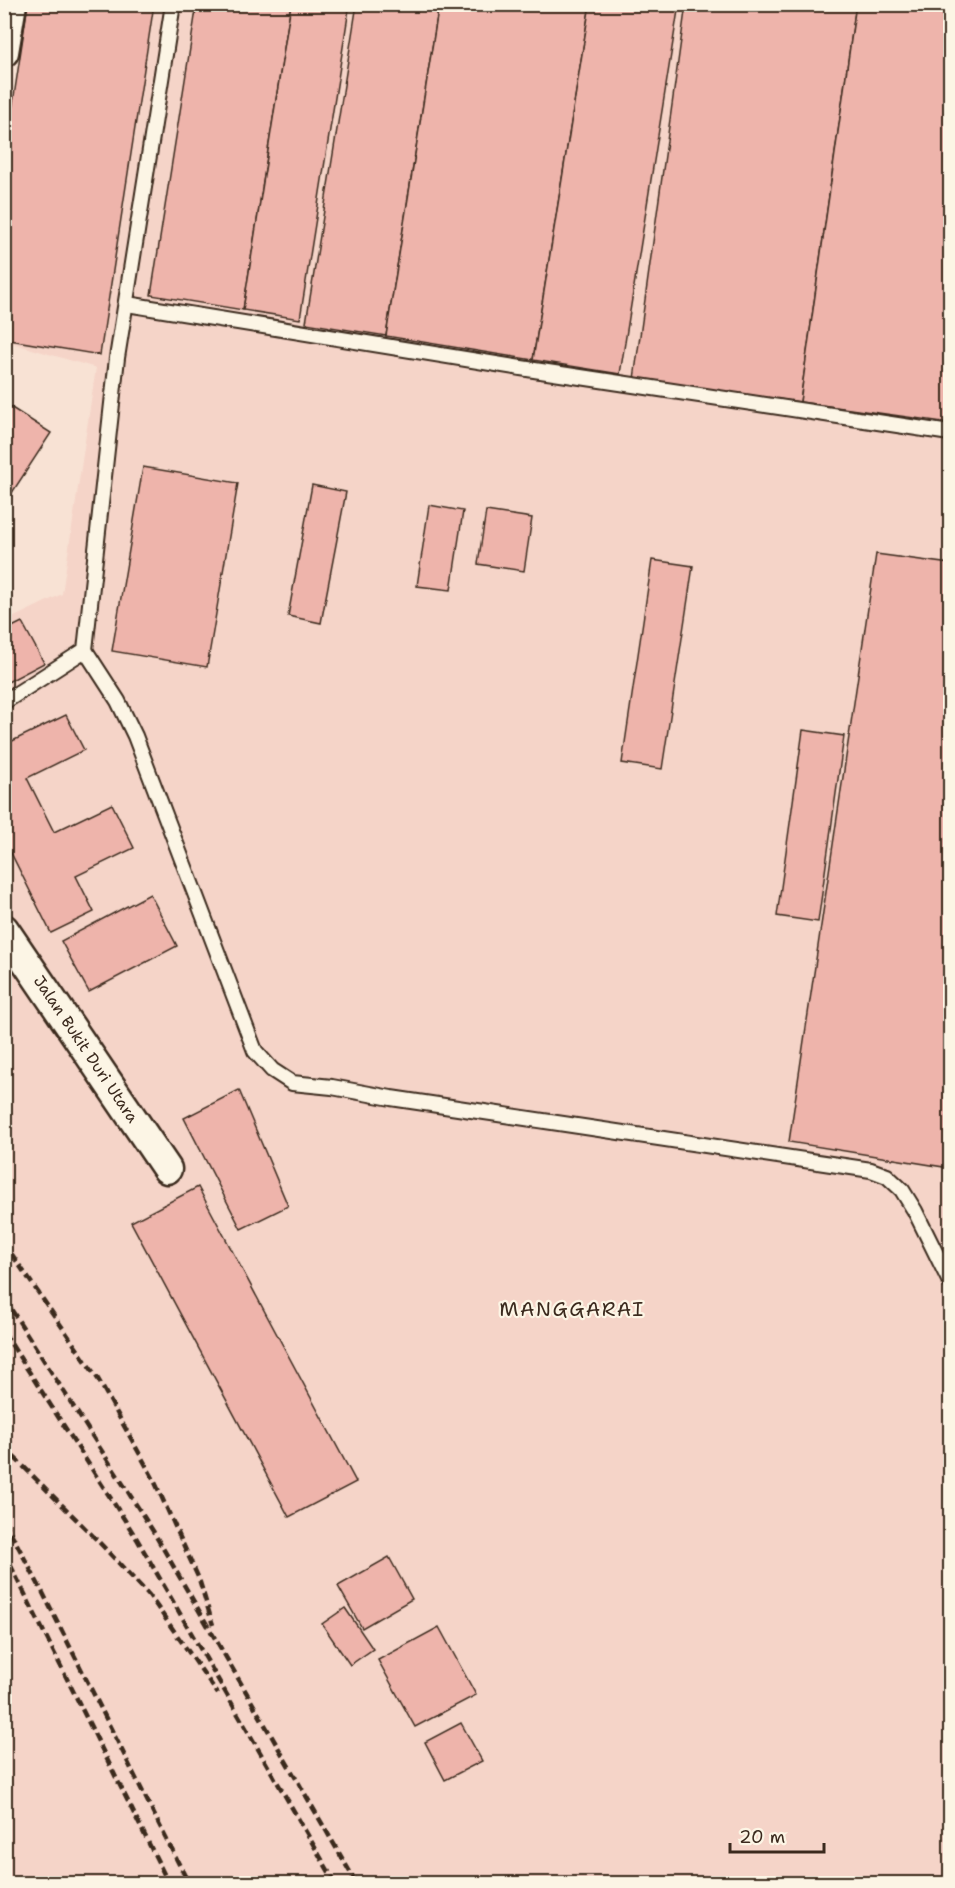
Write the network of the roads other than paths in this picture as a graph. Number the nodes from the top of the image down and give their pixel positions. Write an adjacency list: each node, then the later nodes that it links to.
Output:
1 (12, 4): 3 (street)
2 (172, 4): 4 (lane)
3 (4, 52)
4 (127, 304): 5 (lane); 6 (lane)
5 (951, 433)
6 (85, 650): 7 (lane); 10 (lane)
7 (4, 702)
8 (4, 929): 9 (street, Jalan Bukit Duri Utara)
9 (167, 1169)
10 (951, 1282)

